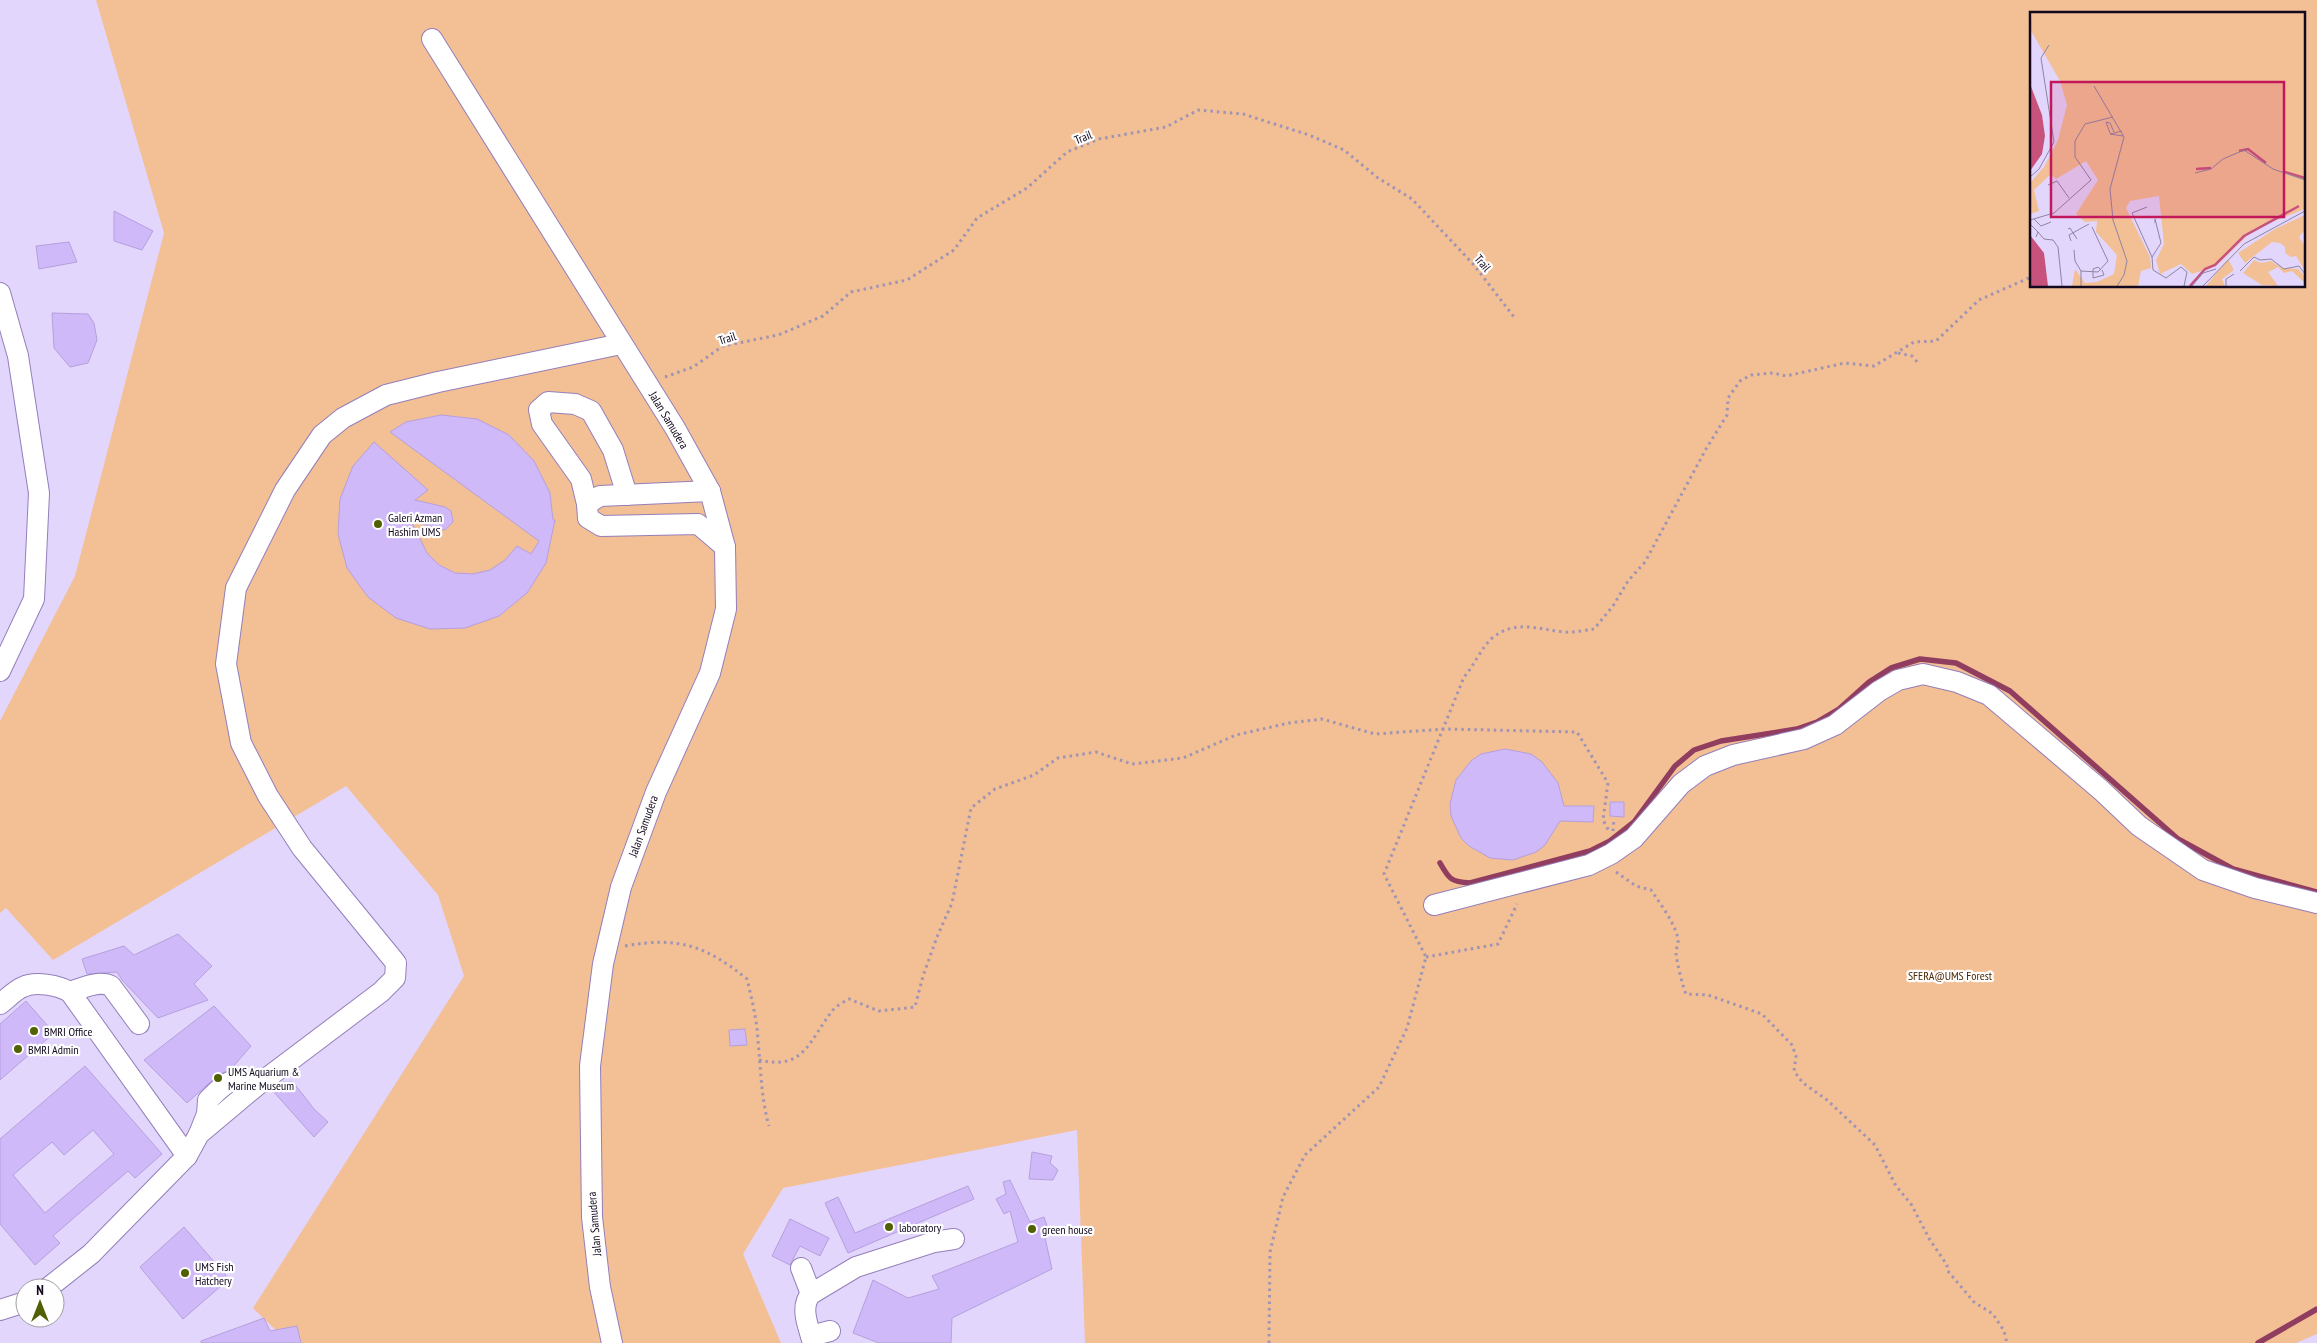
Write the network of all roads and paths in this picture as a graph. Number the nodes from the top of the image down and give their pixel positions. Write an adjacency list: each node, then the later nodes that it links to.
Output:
1 (432, 39): 5 (street, Jalan Samudera)
2 (2030, 277): 6 (path)
3 (0, 293): 13 (street)
4 (1514, 317): 8 (path, Trail)
5 (622, 344): 8 (street, Jalan Samudera); 27 (street)
6 (1898, 353): 7 (path); 14 (path)
7 (1918, 363)
8 (647, 384): 9 (street, Jalan Samudera)
9 (710, 491): 10 (street); 12 (street, Jalan Samudera)
10 (627, 495): 11 (street); 11 (street)
11 (587, 504): 12 (street)
12 (725, 547): 21 (street, Jalan Samudera)
13 (0, 671)
14 (1445, 729): 15 (path); 20 (path); 25 (path)
15 (1612, 838)
16 (1607, 872): 37 (path)
17 (1524, 901): 20 (path)
18 (2317, 903): 19 (street)
19 (1434, 905)
20 (1426, 957): 36 (path)
21 (603, 964): 25 (path); 35 (street, Jalan Samudera)
22 (70, 992): 23 (street); 24 (street); 27 (street)
23 (0, 1004)
24 (139, 1024)
25 (759, 1060): 26 (path)
26 (769, 1126)
27 (187, 1156): 30 (street)
28 (954, 1239): 31 (street)
29 (801, 1268): 31 (street)
30 (61, 1278)
31 (811, 1294): 34 (street)
32 (15, 1305): 33 (street)
33 (0, 1310)
34 (820, 1337)
35 (612, 1343)
36 (1269, 1343)
37 (2007, 1343)

